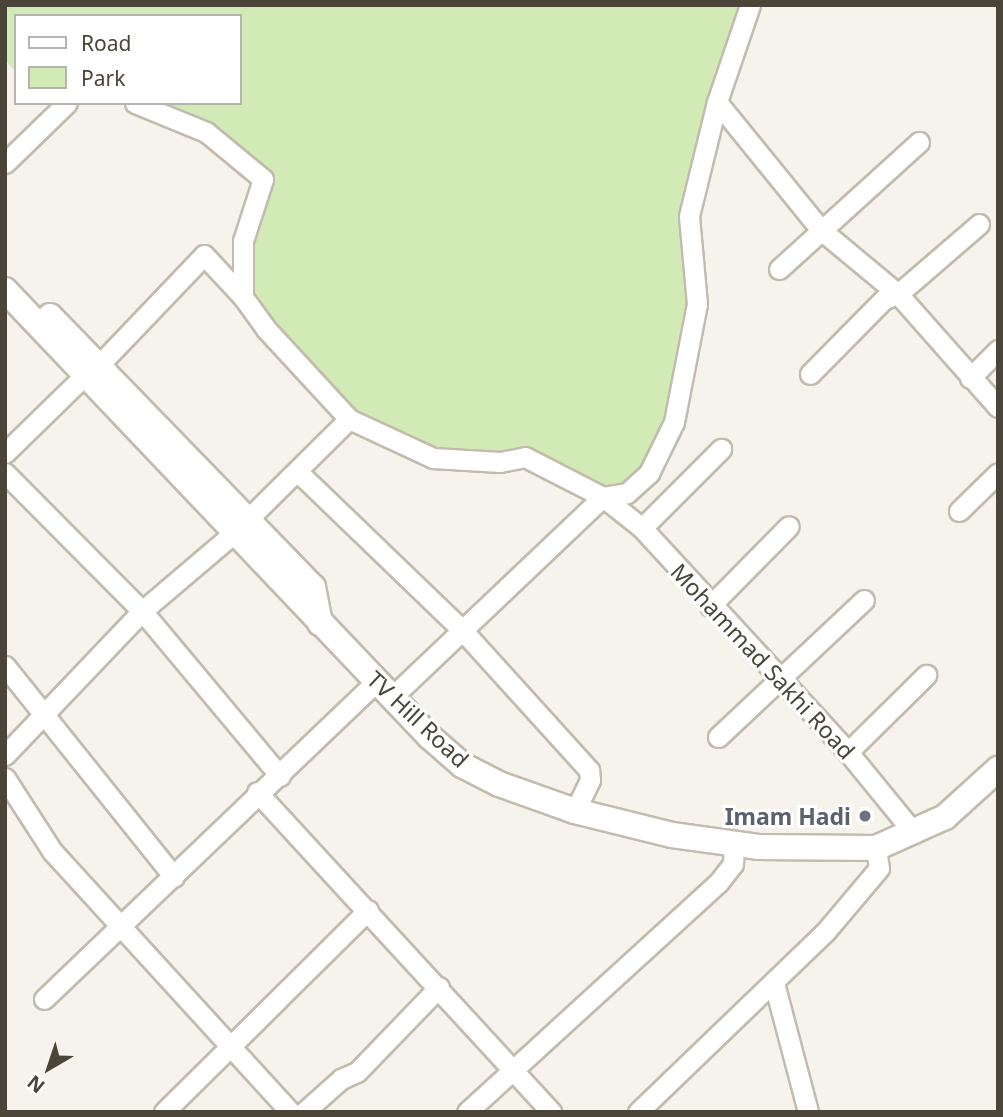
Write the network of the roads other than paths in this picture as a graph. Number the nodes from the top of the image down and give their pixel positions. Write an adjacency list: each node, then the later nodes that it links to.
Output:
1 (750, 5): 2 (street)
2 (717, 102): 8 (street); 24 (street)
3 (64, 105): 6 (street)
4 (140, 105): 12 (street)
5 (919, 142): 8 (street)
6 (5, 163)
7 (979, 224): 10 (street)
8 (821, 230): 9 (street); 10 (street)
9 (779, 269)
10 (898, 294): 15 (street); 16 (street)
11 (10, 295): 14 (street)
12 (243, 297): 14 (street); 18 (street)
13 (998, 350): 16 (street)
14 (92, 370): 20 (street); 26 (street)
15 (810, 374)
16 (970, 377): 17 (street)
17 (998, 407)
18 (349, 419): 21 (street); 24 (street, Mohammad Sakhi Road)
19 (721, 449): 28 (street)
20 (5, 453)
21 (298, 472): 26 (street); 32 (street)
22 (5, 473): 31 (street)
23 (998, 473): 25 (street)
24 (603, 497): 28 (street, Mohammad Sakhi Road); 32 (street)
25 (959, 511)
26 (241, 526): 31 (street); 36 (street, TV Hill Road)
27 (789, 526): 30 (street)
28 (642, 528): 30 (street, Mohammad Sakhi Road)
29 (864, 600): 35 (street)
30 (709, 606): 35 (street, Mohammad Sakhi Road)
31 (142, 611): 37 (street); 42 (street)
32 (463, 631): 36 (street); 45 (street)
33 (5, 666): 37 (street)
34 (926, 675): 39 (street)
35 (780, 678): 38 (street); 39 (street, Mohammad Sakhi Road)
36 (384, 690): 42 (street); 45 (street, TV Hill Road)
37 (44, 710): 40 (street); 49 (street)
38 (718, 737)
39 (848, 752): 46 (street, Mohammad Sakhi Road)
40 (5, 755)
41 (998, 769): 46 (street, TV Hill Road)
42 (280, 776): 44 (street)
43 (5, 778): 51 (street)
44 (257, 792): 49 (street); 50 (street)
45 (575, 811): 47 (street, TV Hill Road)
46 (914, 833): 48 (street, TV Hill Road)
47 (734, 844): 48 (street, TV Hill Road); 56 (street)
48 (876, 848): 52 (street)
49 (174, 877): 51 (street)
50 (368, 909): 53 (street); 55 (street)
51 (120, 928): 54 (street); 55 (street)
52 (774, 984): 62 (street); 63 (street)
53 (439, 987): 56 (street); 59 (street)
54 (44, 999)
55 (230, 1048): 57 (street); 58 (street)
56 (509, 1069): 60 (street); 61 (street)
57 (164, 1112)
58 (290, 1112)
59 (304, 1112)
60 (467, 1112)
61 (551, 1112)
62 (638, 1112)
63 (808, 1112)

